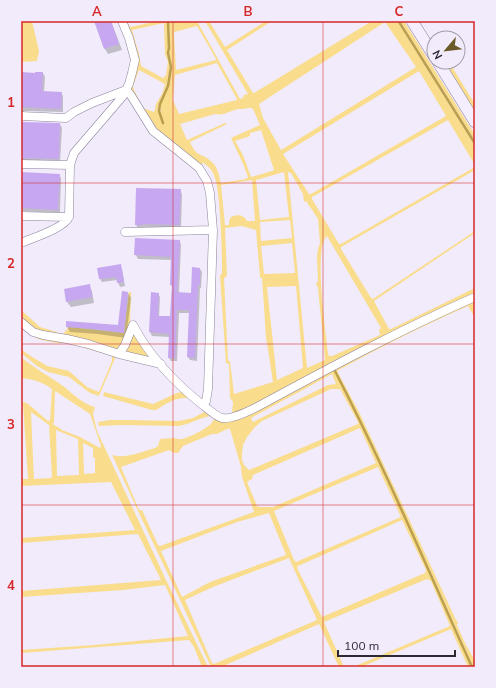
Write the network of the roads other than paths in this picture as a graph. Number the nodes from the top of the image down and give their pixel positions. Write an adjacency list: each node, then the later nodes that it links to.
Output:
1 (122, 21): 5 (street)
2 (412, 21): 3 (main road)
3 (426, 43)
4 (443, 70): 7 (main road)
5 (126, 90): 6 (street); 9 (street); 12 (street)
6 (21, 116)
7 (474, 120)
8 (21, 164): 9 (street)
9 (70, 165): 11 (street)
10 (21, 216): 11 (street)
11 (68, 217): 14 (street)
12 (213, 230): 13 (street); 19 (street)
13 (125, 232)
14 (21, 243)
15 (475, 297): 19 (street)
16 (21, 322): 17 (street)
17 (119, 354): 18 (street); 18 (street)
18 (161, 364): 19 (street)
19 (204, 405)

